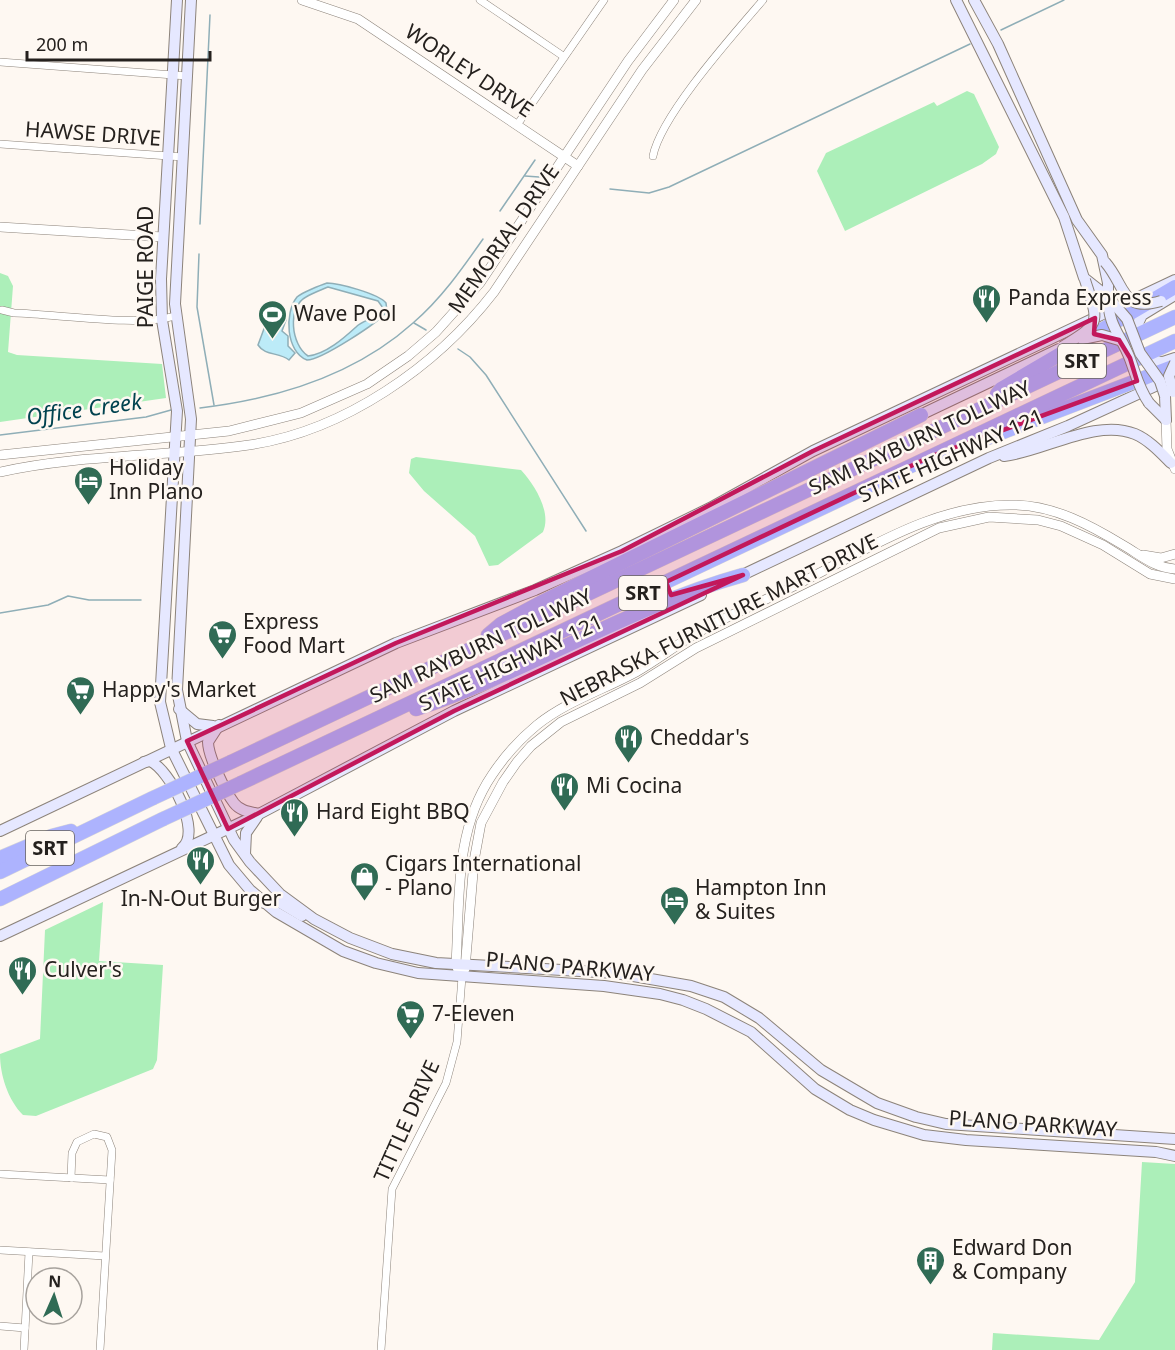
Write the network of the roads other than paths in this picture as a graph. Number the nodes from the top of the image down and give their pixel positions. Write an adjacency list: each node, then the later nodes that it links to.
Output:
1 (177, 0): 13 (main road, PAIGE ROAD)
2 (191, 0): 14 (main road, PAIGE ROAD)
3 (302, 0): 15 (street, WORLEY DRIVE)
4 (480, 0): 11 (street)
5 (604, 0): 11 (street)
6 (674, 0): 20 (street, MEMORIAL DRIVE)
7 (696, 0): 23 (street, MEMORIAL DRIVE)
8 (764, 0): 21 (street)
9 (956, 0): 18 (main road)
10 (974, 0): 16 (main road)
11 (563, 56): 15 (street)
12 (0, 62): 13 (street)
13 (173, 74): 14 (street); 19 (main road, PAIGE ROAD)
14 (187, 75): 22 (main road, PAIGE ROAD)
15 (517, 125): 20 (street, WORLEY DRIVE)
16 (1044, 143): 18 (main road); 28 (main road)
17 (0, 144): 19 (street, HAWSE DRIVE)
18 (1030, 149): 29 (main road)
19 (168, 156): 22 (street, HAWSE DRIVE); 25 (main road, PAIGE ROAD)
20 (563, 156): 23 (street, WORLEY DRIVE); 26 (street, MEMORIAL DRIVE)
21 (652, 156)
22 (183, 157): 36 (main road, PAIGE ROAD)
23 (578, 166): 27 (street, MEMORIAL DRIVE)
24 (0, 227): 25 (street)
25 (163, 237): 38 (main road, PAIGE ROAD)
26 (510, 238): 27 (street); 47 (street, MEMORIAL DRIVE)
27 (523, 247): 49 (street, MEMORIAL DRIVE)
28 (1103, 259): 33 (main road); 34 (main road, bridge)
29 (1083, 275): 33 (main road); 42 (main road, bridge)
30 (1175, 280): 62 (main road)
31 (1175, 287): 50 (highway)
32 (1175, 295): 34 (main road)
33 (1108, 297): 39 (main road, bridge); 40 (main road, bridge)
34 (1161, 302): 39 (main road, bridge)
35 (2, 310): 38 (street)
36 (176, 316): 38 (street); 53 (main road, PAIGE ROAD)
37 (1175, 317): 50 (highway, SAM RAYBURN TOLLWAY / SRT)
38 (162, 320): 54 (main road, PAIGE ROAD)
39 (1133, 334): 44 (main road, bridge)
40 (1119, 340): 42 (main road, bridge); 52 (main road, bridge)
41 (1175, 341): 58 (highway, SAM RAYBURN TOLLWAY / SRT)
42 (1062, 347): 51 (main road)
43 (1175, 358): 44 (main road)
44 (1146, 361): 48 (main road, bridge)
45 (1175, 364): 48 (main road, bridge); 58 (highway)
46 (1175, 376): 59 (main road, STATE HIGHWAY 121)
47 (354, 391): 49 (street); 53 (street, MEMORIAL DRIVE)
48 (1171, 395): 52 (main road)
49 (361, 405): 55 (street, MEMORIAL DRIVE)
50 (988, 405): 69 (highway, SAM RAYBURN TOLLWAY / SRT)
51 (921, 415): 62 (main road); 69 (highway)
52 (1171, 424): 60 (street)
53 (190, 435): 54 (street, MEMORIAL DRIVE); 55 (main road, PAIGE ROAD)
54 (176, 436): 56 (main road, PAIGE ROAD); 57 (street, MEMORIAL DRIVE)
55 (189, 450): 56 (street, MEMORIAL DRIVE); 68 (main road, PAIGE ROAD)
56 (174, 451): 61 (street, MEMORIAL DRIVE); 67 (main road, PAIGE ROAD)
57 (0, 455)
58 (932, 456): 72 (highway, SAM RAYBURN TOLLWAY / SRT)
59 (989, 458): 60 (main road); 65 (main road, STATE HIGHWAY 121)
60 (1173, 466)
61 (0, 472)
62 (710, 508): 71 (main road)
63 (1136, 552): 64 (street); 66 (street, NEBRASKA FURNITURE MART DRIVE); 90 (street, NEBRASKA FURNITURE MART DRIVE)
64 (1175, 554)
65 (742, 575): 72 (highway); 76 (main road, STATE HIGHWAY 121)
66 (1174, 576): 91 (street, NEBRASKA FURNITURE MART DRIVE)
67 (167, 581): 68 (main road); 74 (main road, PAIGE ROAD)
68 (181, 582): 70 (main road, PAIGE ROAD)
69 (472, 648): 77 (highway, SAM RAYBURN TOLLWAY / SRT, bridge)
70 (179, 709): 71 (main road); 73 (main road, PAIGE ROAD)
71 (219, 725): 73 (main road); 76 (main road)
72 (354, 729): 86 (highway, SAM RAYBURN TOLLWAY / SRT, bridge)
73 (187, 741): 74 (main road); 78 (main road, PLANO PARKWAY)
74 (171, 748): 75 (main road); 80 (main road, PLANO PARKWAY)
75 (142, 762): 79 (main road); 82 (main road)
76 (259, 814): 78 (main road, STATE HIGHWAY 121); 83 (main road)
77 (99, 824): 84 (highway); 85 (highway, SAM RAYBURN TOLLWAY / SRT)
78 (228, 829): 80 (main road, STATE HIGHWAY 121); 83 (main road, PLANO PARKWAY)
79 (0, 831)
80 (213, 836): 81 (main road, PLANO PARKWAY); 82 (main road, STATE HIGHWAY 121)
81 (221, 853): 82 (main road); 87 (main road, PLANO PARKWAY)
82 (174, 854): 89 (main road, STATE HIGHWAY 121)
83 (245, 856): 88 (main road, PLANO PARKWAY)
84 (0, 858)
85 (0, 872)
86 (0, 898)
87 (264, 903): 88 (main road); 92 (main road, PLANO PARKWAY)
88 (314, 919): 90 (main road, PLANO PARKWAY)
89 (0, 936)
90 (456, 964): 91 (main road, PLANO PARKWAY); 92 (street, NEBRASKA FURNITURE MART DRIVE)
91 (468, 964): 92 (street, NEBRASKA FURNITURE MART DRIVE); 93 (main road, PLANO PARKWAY)
92 (462, 977): 94 (main road, PLANO PARKWAY); 105 (street, TITTLE DRIVE)
93 (1175, 1139)
94 (1175, 1156)
95 (0, 1174): 96 (street)
96 (71, 1178): 97 (street); 97 (street)
97 (110, 1180): 100 (street)
98 (0, 1250): 99 (street)
99 (29, 1252): 100 (street); 102 (street)
100 (105, 1256): 104 (street)
101 (0, 1326): 102 (street)
102 (25, 1328): 103 (street)
103 (24, 1350)
104 (100, 1350)
105 (381, 1350)

